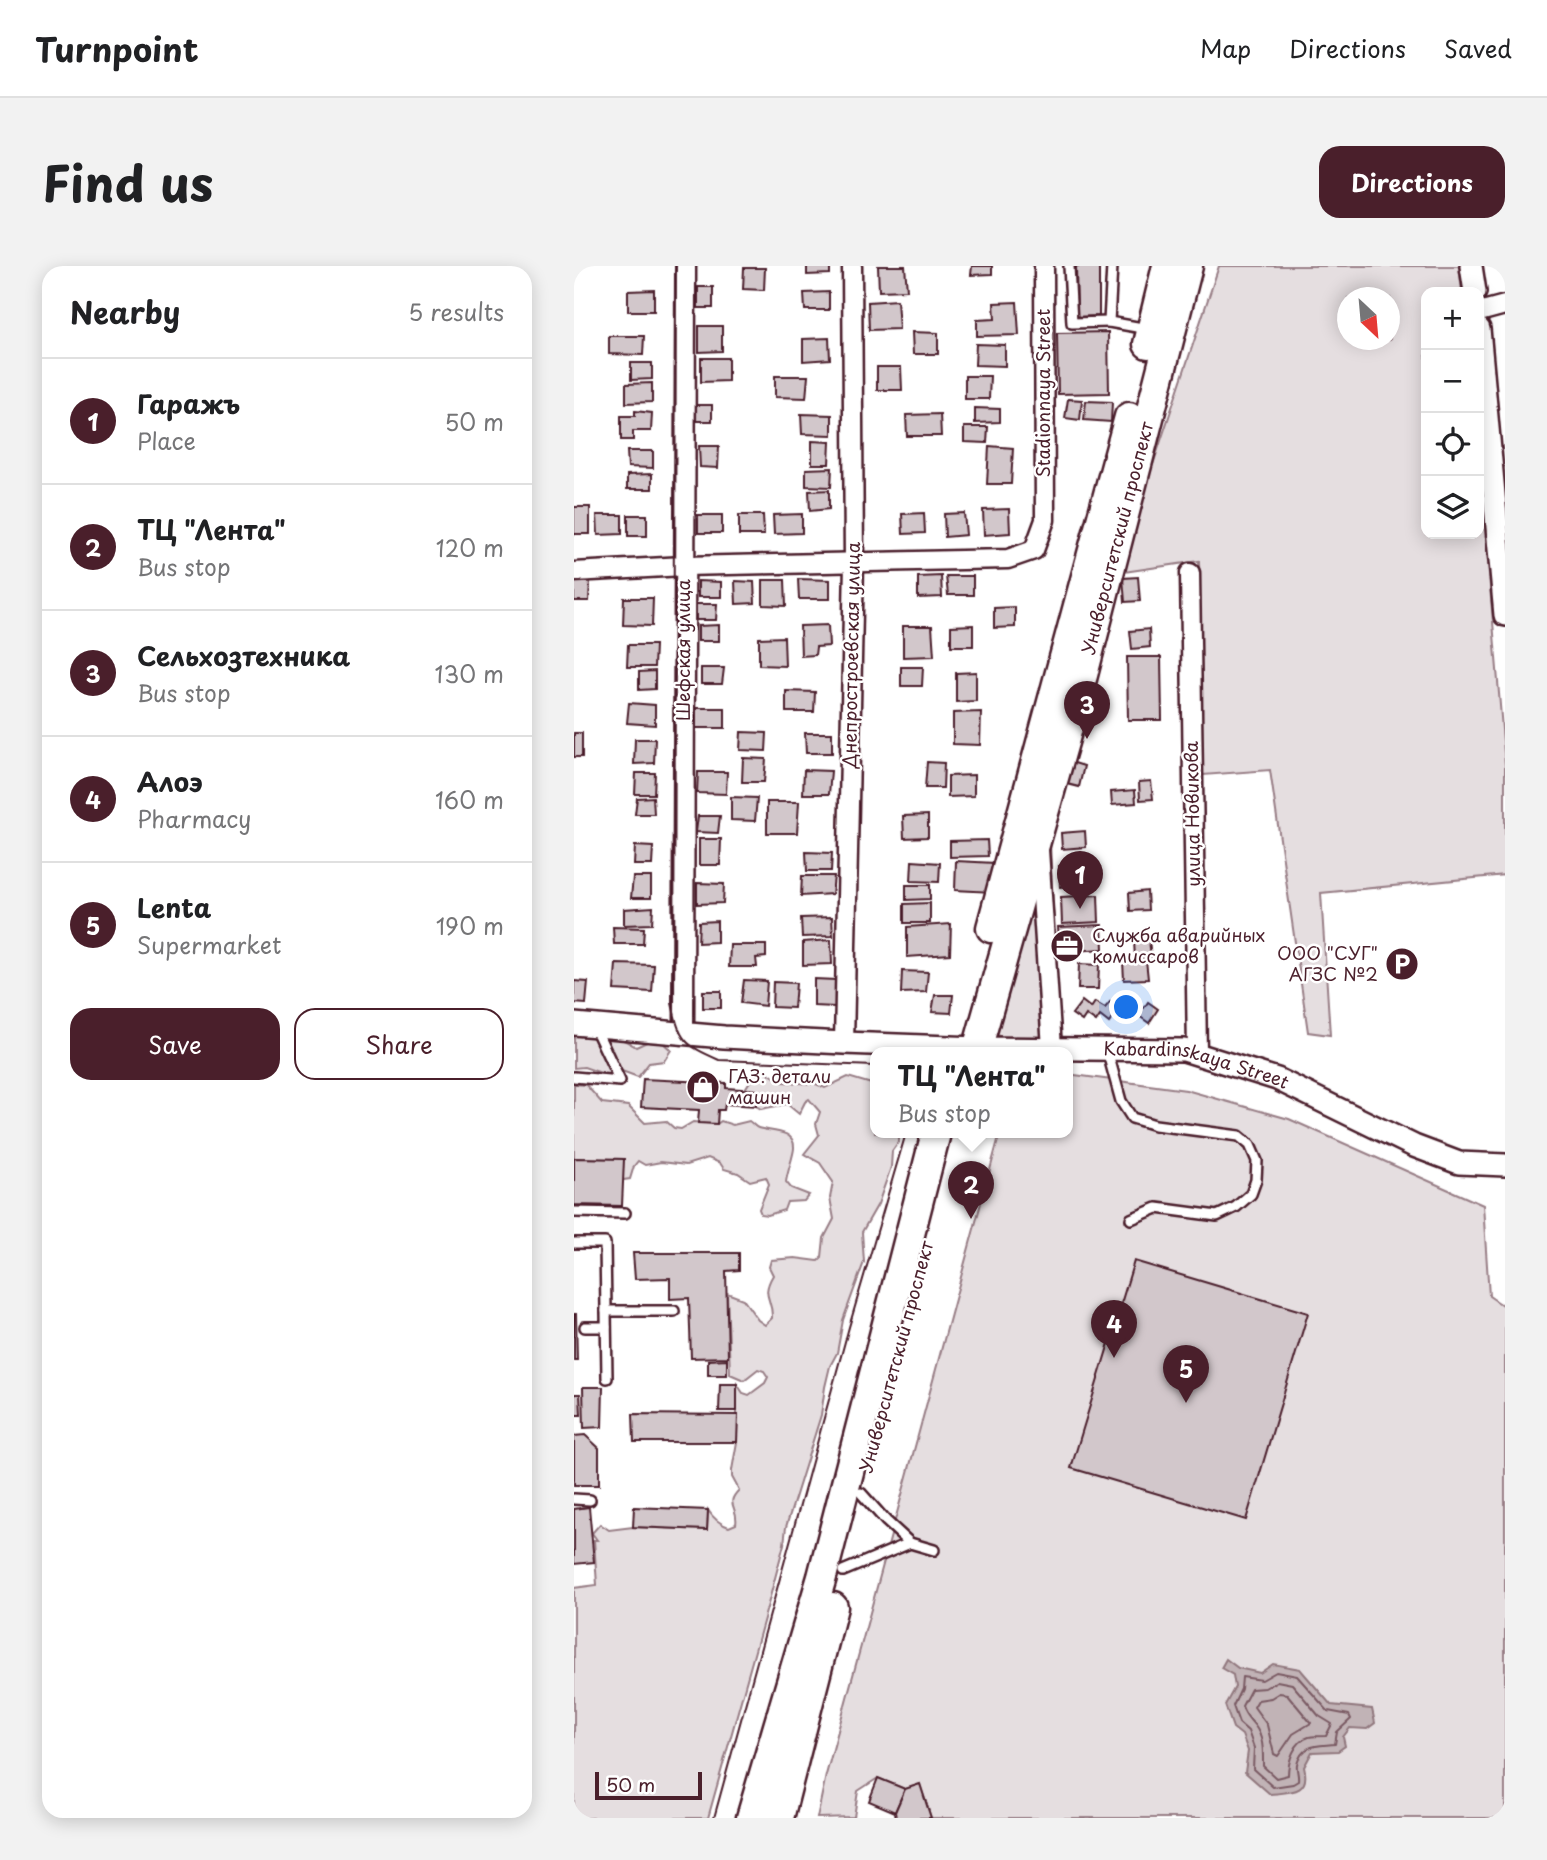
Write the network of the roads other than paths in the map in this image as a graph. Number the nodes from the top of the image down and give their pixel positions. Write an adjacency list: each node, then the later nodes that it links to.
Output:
1 (686, 266): 17 (street, Шефская улица)
2 (852, 266): 16 (street, Днепростроевская улица)
3 (1044, 266): 16 (street, Stadionnaya Street)
4 (1069, 266): 12 (lane)
5 (1112, 266): 12 (lane)
6 (1167, 266): 13 (highway, Университетский проспект)
7 (1188, 266): 21 (highway, Университетский проспект)
8 (1471, 266): 9 (street)
9 (1474, 287)
10 (1505, 305): 11 (street)
11 (1484, 311)
12 (1109, 322): 13 (lane)
13 (1152, 330): 26 (highway, Университетский проспект)
14 (1481, 350): 15 (street)
15 (1501, 533): 20 (street)
16 (854, 563): 17 (street); 24 (street, Днепростроевская улица)
17 (684, 566): 18 (street); 23 (street, Шефская улица)
18 (574, 572)
19 (1190, 573): 31 (street, улица Новикова)
20 (1505, 615)
21 (1037, 836): 27 (highway, Университетский проспект); 28 (street)
22 (584, 1025): 23 (street, Kabardinskaya Street); 32 (lane)
23 (684, 1034): 24 (street, Kabardinskaya Street)
24 (844, 1043): 25 (street, Kabardinskaya Street)
25 (914, 1047)
26 (968, 1047)
27 (968, 1047)
28 (1052, 1047)
29 (1073, 1048): 30 (street, Kabardinskaya Street)
30 (1107, 1049): 31 (street, Kabardinskaya Street); 38 (lane)
31 (1197, 1054): 35 (street, Kabardinskaya Street)
32 (574, 1077)
33 (935, 1138): 50 (highway, Университетский проспект)
34 (954, 1138): 45 (highway, Университетский проспект)
35 (1505, 1165)
36 (574, 1212): 37 (lane)
37 (625, 1213)
38 (1131, 1219)
39 (574, 1243): 40 (lane)
40 (606, 1311): 41 (lane); 42 (lane)
41 (674, 1311)
42 (606, 1327): 43 (lane); 44 (lane)
43 (585, 1328)
44 (607, 1378)
45 (861, 1493): 48 (lane); 50 (highway, Университетский проспект)
46 (574, 1499): 47 (lane)
47 (590, 1500)
48 (910, 1543): 49 (lane); 50 (lane)
49 (934, 1550)
50 (835, 1576): 51 (highway); 52 (highway)
51 (784, 1814)
52 (751, 1818)

